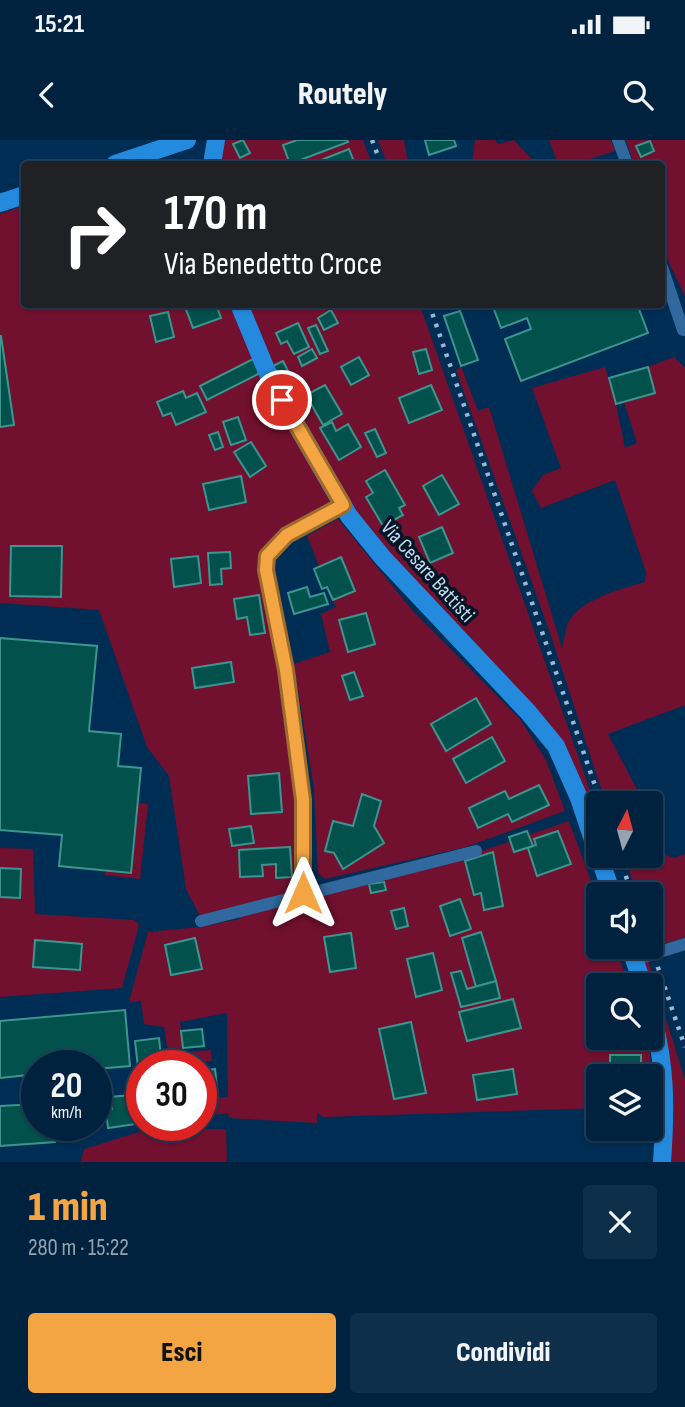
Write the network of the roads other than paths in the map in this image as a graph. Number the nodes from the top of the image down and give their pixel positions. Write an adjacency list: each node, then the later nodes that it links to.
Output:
1 (187, 140): 4 (street)
2 (216, 140): 5 (street)
3 (618, 140): 6 (street)
4 (124, 161)
5 (212, 161)
6 (626, 161)
7 (21, 196): 8 (street)
8 (0, 204)
9 (665, 276): 11 (street)
10 (241, 308): 12 (street, Via Cesare Battisti)
11 (683, 330)
12 (343, 505): 13 (street, Via Cesare Battisti); 15 (street)
13 (586, 818)
14 (476, 851): 15 (street)
15 (303, 893): 16 (street)
16 (201, 920)
17 (685, 944): 18 (street)
18 (663, 948)
19 (661, 1050): 20 (street)
20 (662, 1162)

